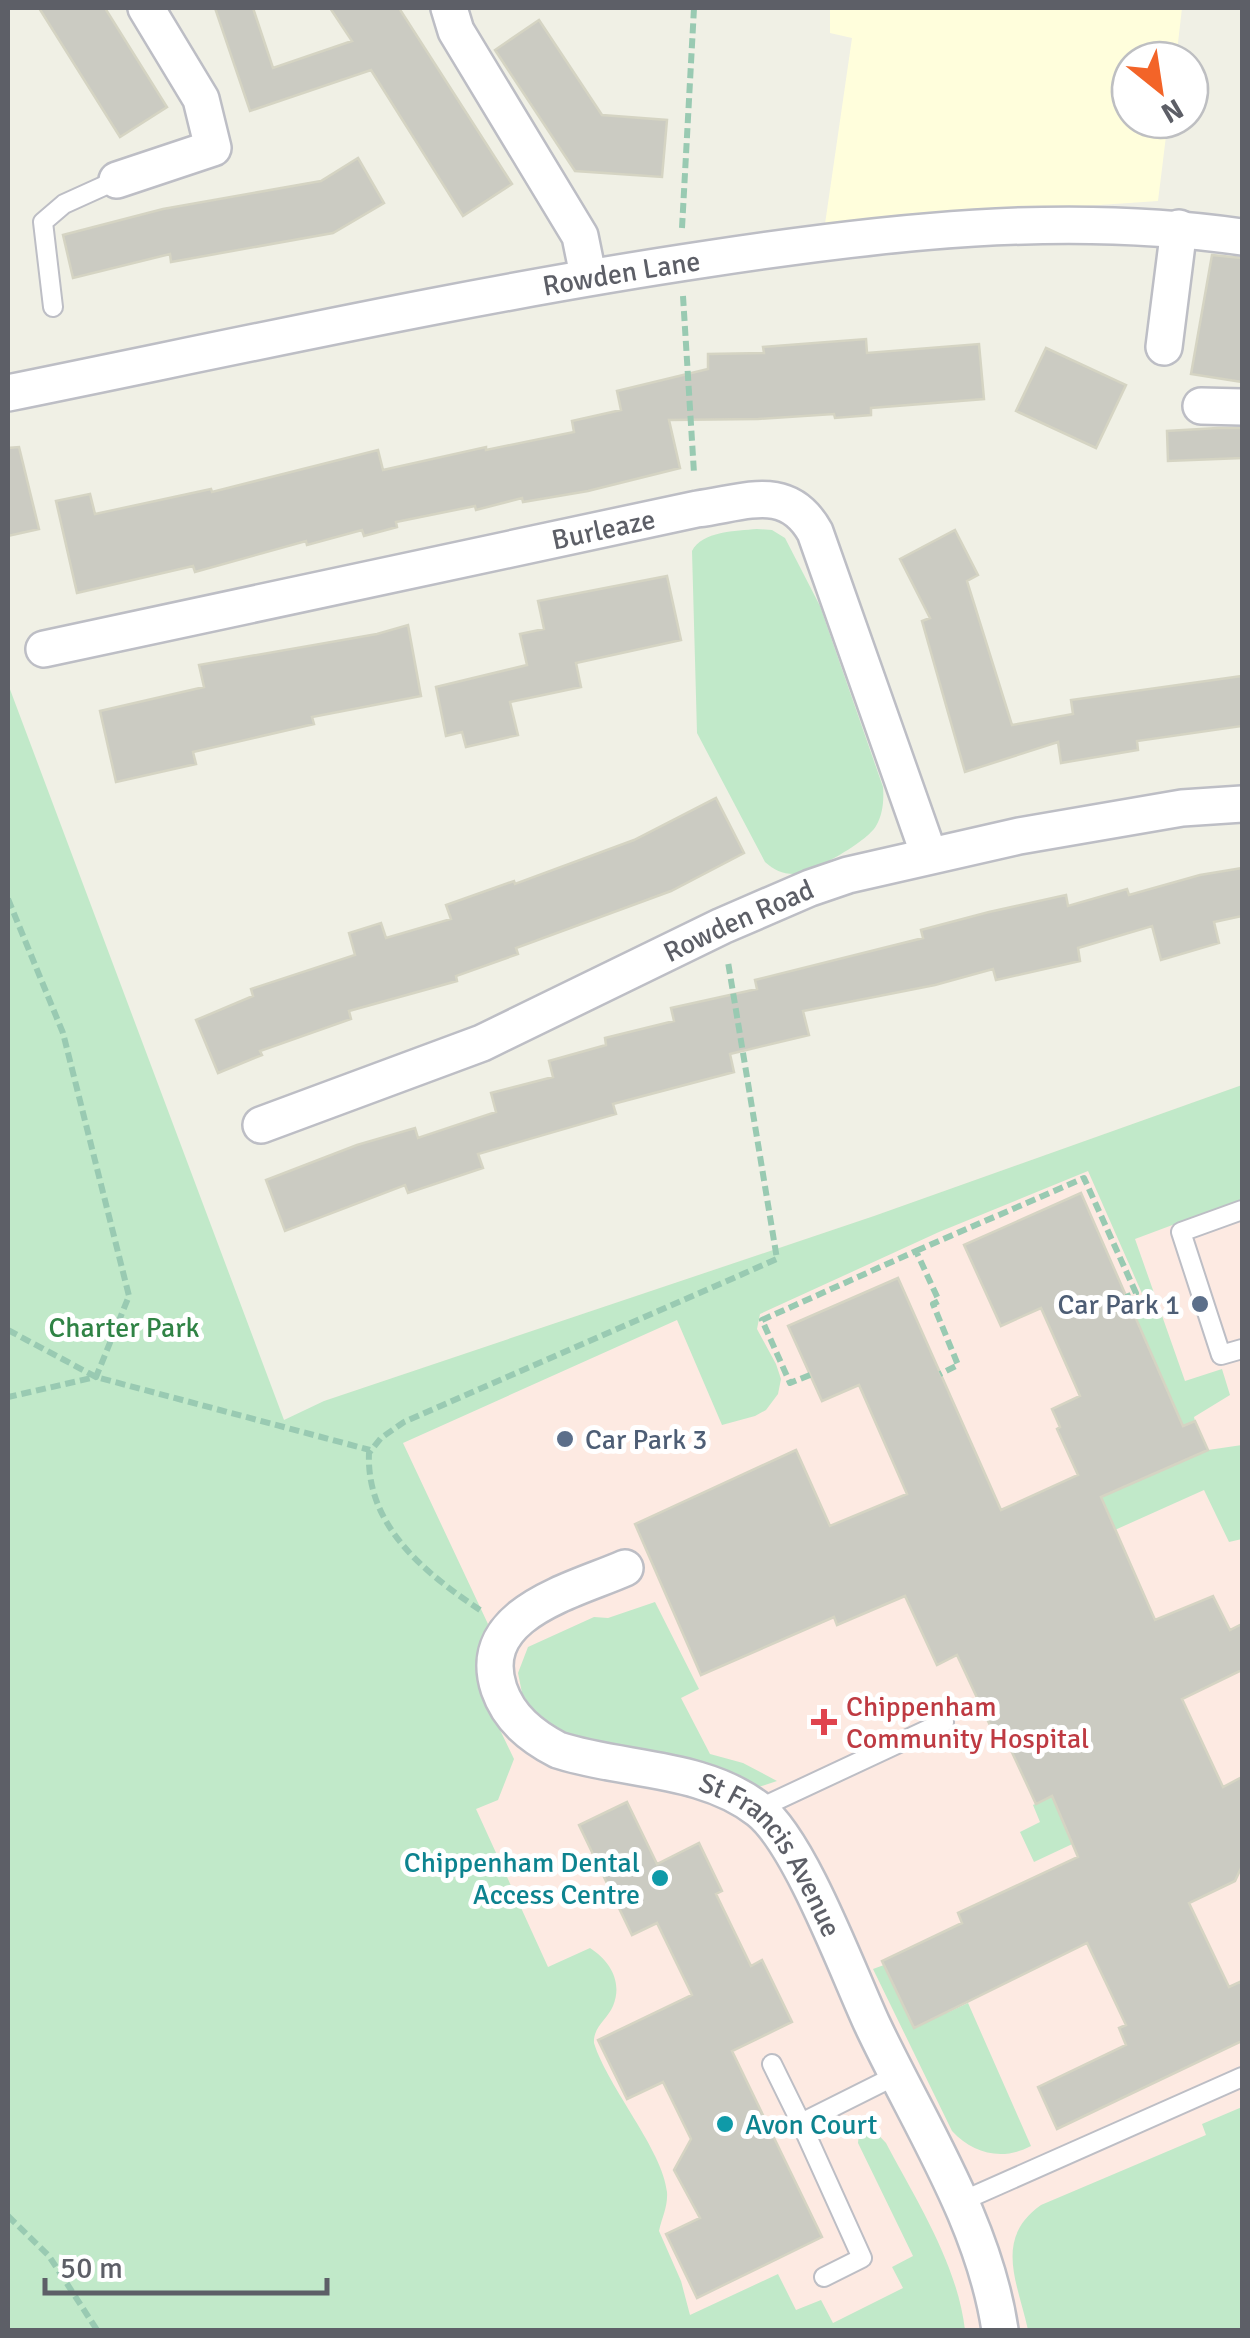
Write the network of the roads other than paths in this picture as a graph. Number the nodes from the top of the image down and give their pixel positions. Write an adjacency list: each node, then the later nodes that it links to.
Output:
1 (146, 8): 3 (street)
2 (449, 8): 6 (street)
3 (117, 180): 7 (lane)
4 (1179, 228): 5 (street, Rowden Lane); 6 (street, Rowden Lane); 8 (street)
5 (1242, 237)
6 (588, 275): 9 (street, Rowden Lane)
7 (54, 307)
8 (1164, 347)
9 (8, 393)
10 (1201, 406): 11 (street)
11 (1242, 406)
12 (44, 649): 14 (street, Burleaze)
13 (1242, 804): 14 (street, Rowden Road)
14 (929, 856): 15 (street, Rowden Road)
15 (261, 1125)
16 (1242, 1210): 17 (lane)
17 (1242, 1349)
18 (625, 1568): 20 (street, St Francis Avenue)
19 (944, 1722): 20 (lane)
20 (758, 1809): 22 (street, St Francis Avenue)
21 (772, 2064): 24 (lane)
22 (897, 2075): 24 (lane); 25 (street, St Francis Avenue)
23 (1242, 2077): 25 (lane)
24 (801, 2124): 26 (lane)
25 (960, 2202): 27 (street, St Francis Avenue)
26 (824, 2277)
27 (1000, 2330)

